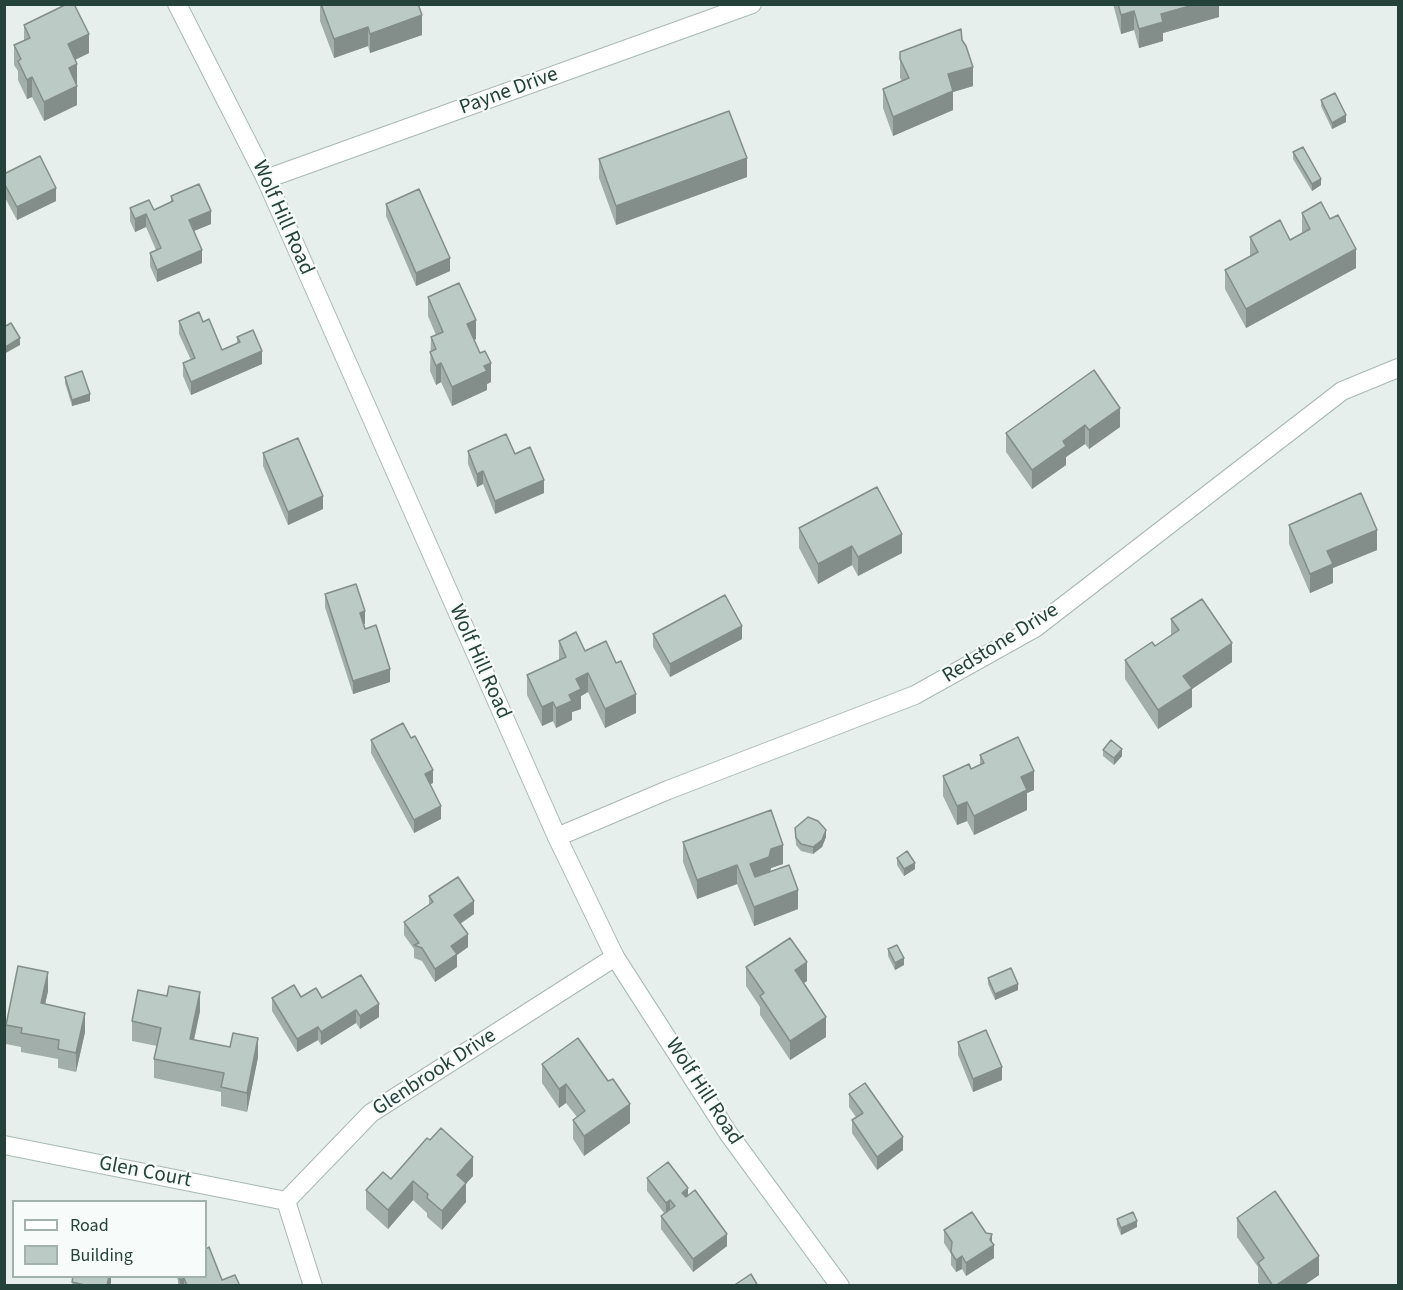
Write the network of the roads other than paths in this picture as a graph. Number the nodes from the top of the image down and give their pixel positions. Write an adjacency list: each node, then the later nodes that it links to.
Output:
1 (177, 4): 3 (street, Wolf Hill Road)
2 (752, 4): 3 (street, Payne Drive)
3 (266, 179): 5 (street, Wolf Hill Road)
4 (1398, 368): 5 (street, Redstone Drive)
5 (557, 837): 6 (street, Wolf Hill Road)
6 (615, 957): 8 (street, Glenbrook Drive); 10 (street, Wolf Hill Road)
7 (4, 1145): 8 (street, Glen Court)
8 (286, 1201): 9 (street)
9 (313, 1286)
10 (840, 1286)

